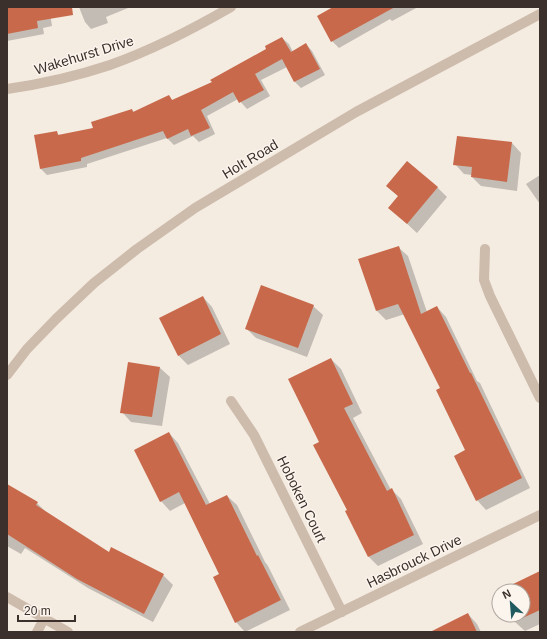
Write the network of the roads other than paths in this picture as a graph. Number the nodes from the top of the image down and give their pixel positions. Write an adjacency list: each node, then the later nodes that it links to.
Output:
1 (231, 7): 3 (street, Wakehurst Drive)
2 (540, 14): 5 (street, Holt Road)
3 (7, 89)
4 (484, 249): 6 (street)
5 (7, 374)
6 (540, 398)
7 (231, 401): 10 (street, Hoboken Court)
8 (540, 514): 10 (street, Hasbrouck Drive)
9 (7, 597): 11 (street)
10 (342, 612): 14 (street, Hasbrouck Drive)
11 (44, 619): 12 (street); 13 (street)
12 (37, 632)
13 (68, 632)
14 (300, 632)

